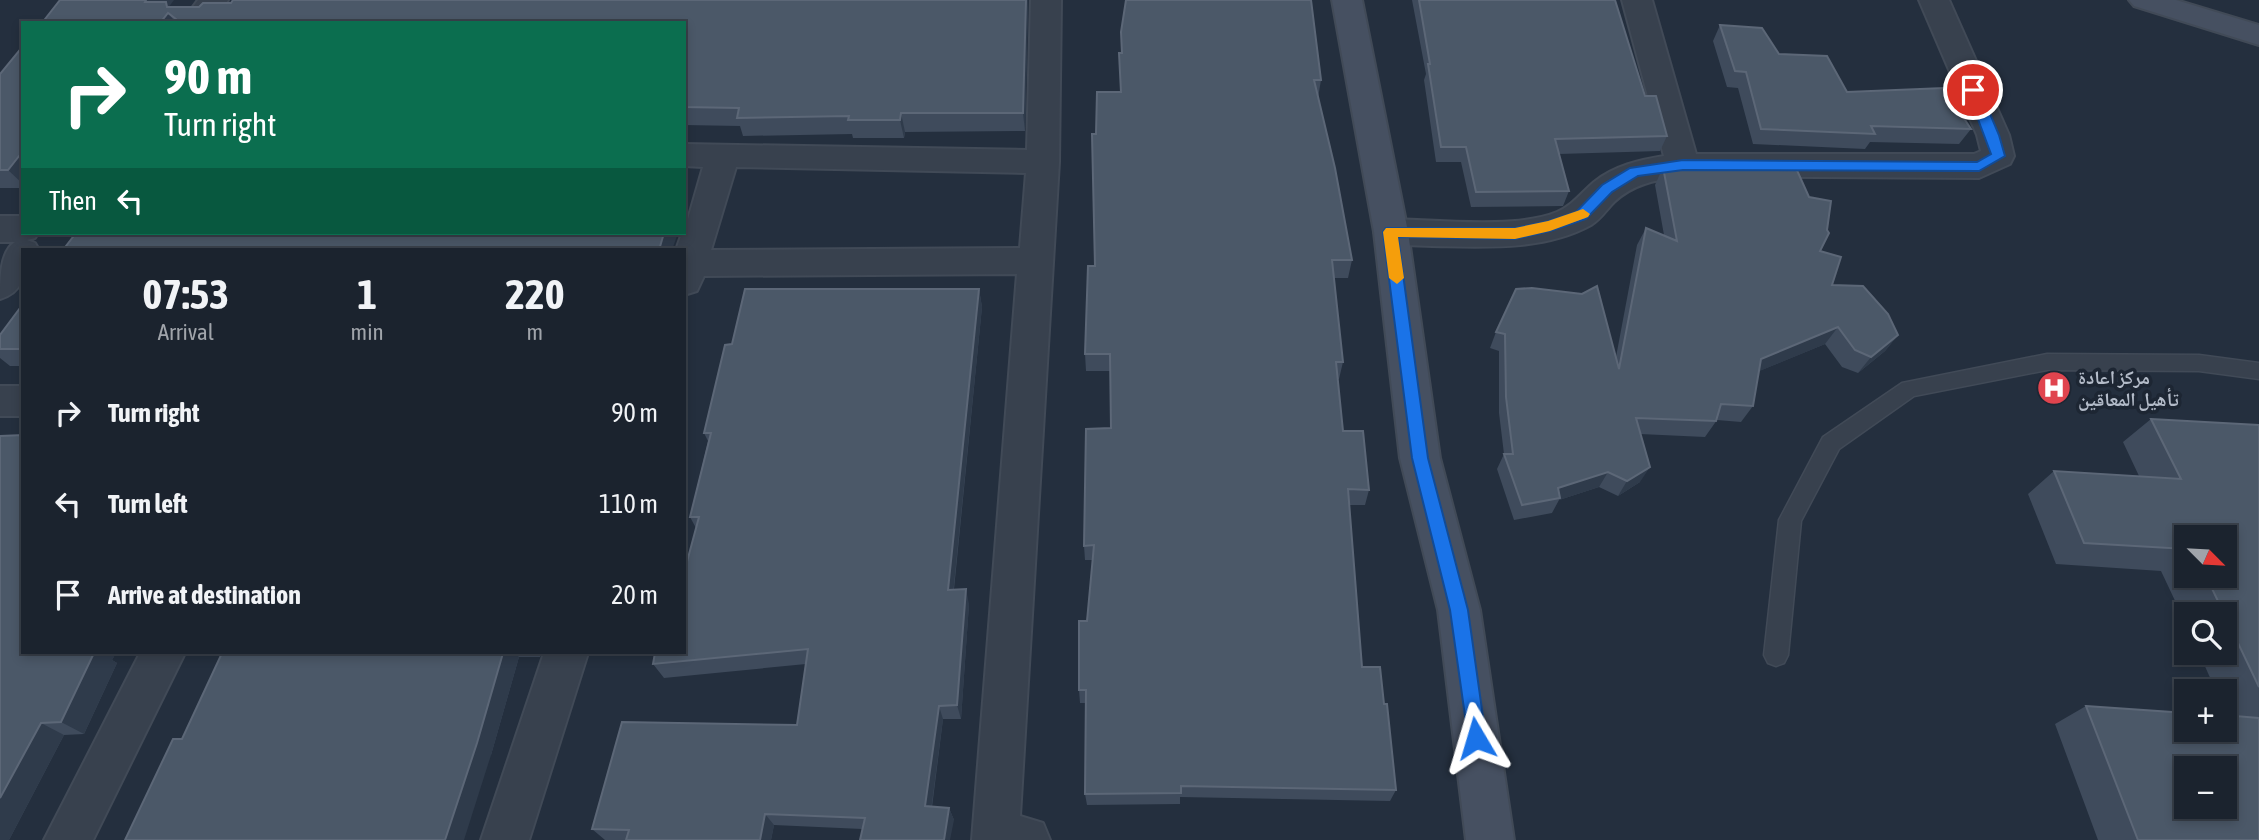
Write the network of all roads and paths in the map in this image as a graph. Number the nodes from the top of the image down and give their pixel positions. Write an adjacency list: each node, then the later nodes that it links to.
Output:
1 (213, 0): 8 (street)
2 (1046, 0): 12 (street)
3 (1347, 0): 16 (street)
4 (1637, 0): 13 (street)
5 (1934, 0): 13 (street)
6 (2144, 0): 7 (street)
7 (2189, 8): 9 (street)
8 (198, 21)
9 (2259, 34)
10 (686, 155): 11 (street)
11 (723, 155): 12 (street); 19 (street)
12 (1043, 162): 18 (street)
13 (1683, 165): 16 (street)
14 (0, 229): 15 (street)
15 (21, 229)
16 (1391, 232): 30 (street)
17 (21, 254): 20 (street)
18 (1036, 261): 19 (street); 29 (street)
19 (687, 273)
20 (0, 286)
21 (2259, 370): 26 (lane)
22 (0, 401): 23 (street)
23 (21, 401)
24 (162, 654): 27 (street)
25 (566, 654): 28 (street)
26 (1776, 655)
27 (68, 840)
28 (505, 840)
29 (1005, 840)
30 (1490, 840)

